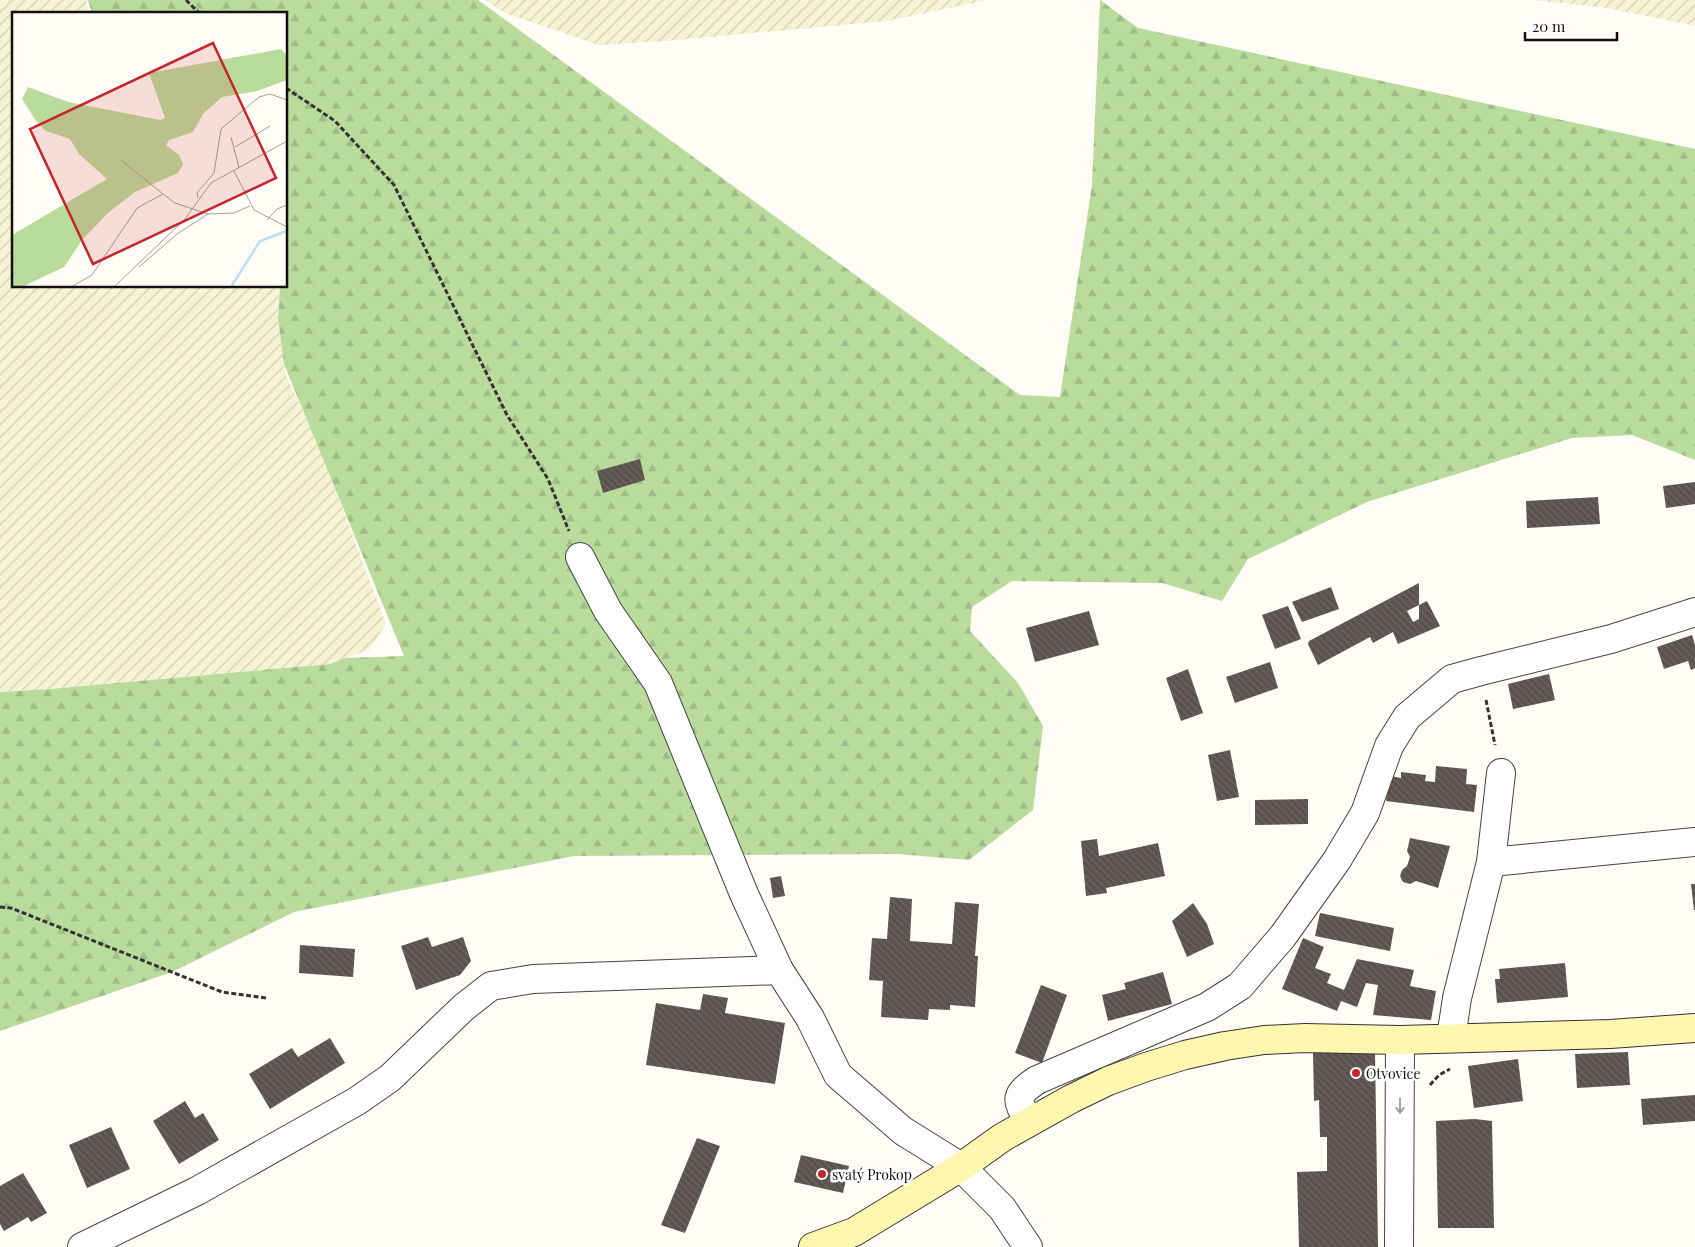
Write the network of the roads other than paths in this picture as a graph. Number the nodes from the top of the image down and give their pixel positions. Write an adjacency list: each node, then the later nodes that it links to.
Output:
1 (580, 557): 6 (street)
2 (1695, 612): 10 (street)
3 (1501, 773): 5 (street)
4 (1695, 842): 5 (street)
5 (1491, 862): 8 (street)
6 (779, 970): 11 (street); 12 (street)
7 (1695, 1028): 8 (main road)
8 (1451, 1038): 9 (main road)
9 (1400, 1040): 10 (main road); 15 (street, one-way to 15)
10 (1029, 1121): 11 (main road)
11 (960, 1167): 13 (main road); 14 (street)
12 (82, 1247)
13 (813, 1247)
14 (1028, 1247)
15 (1399, 1247)

